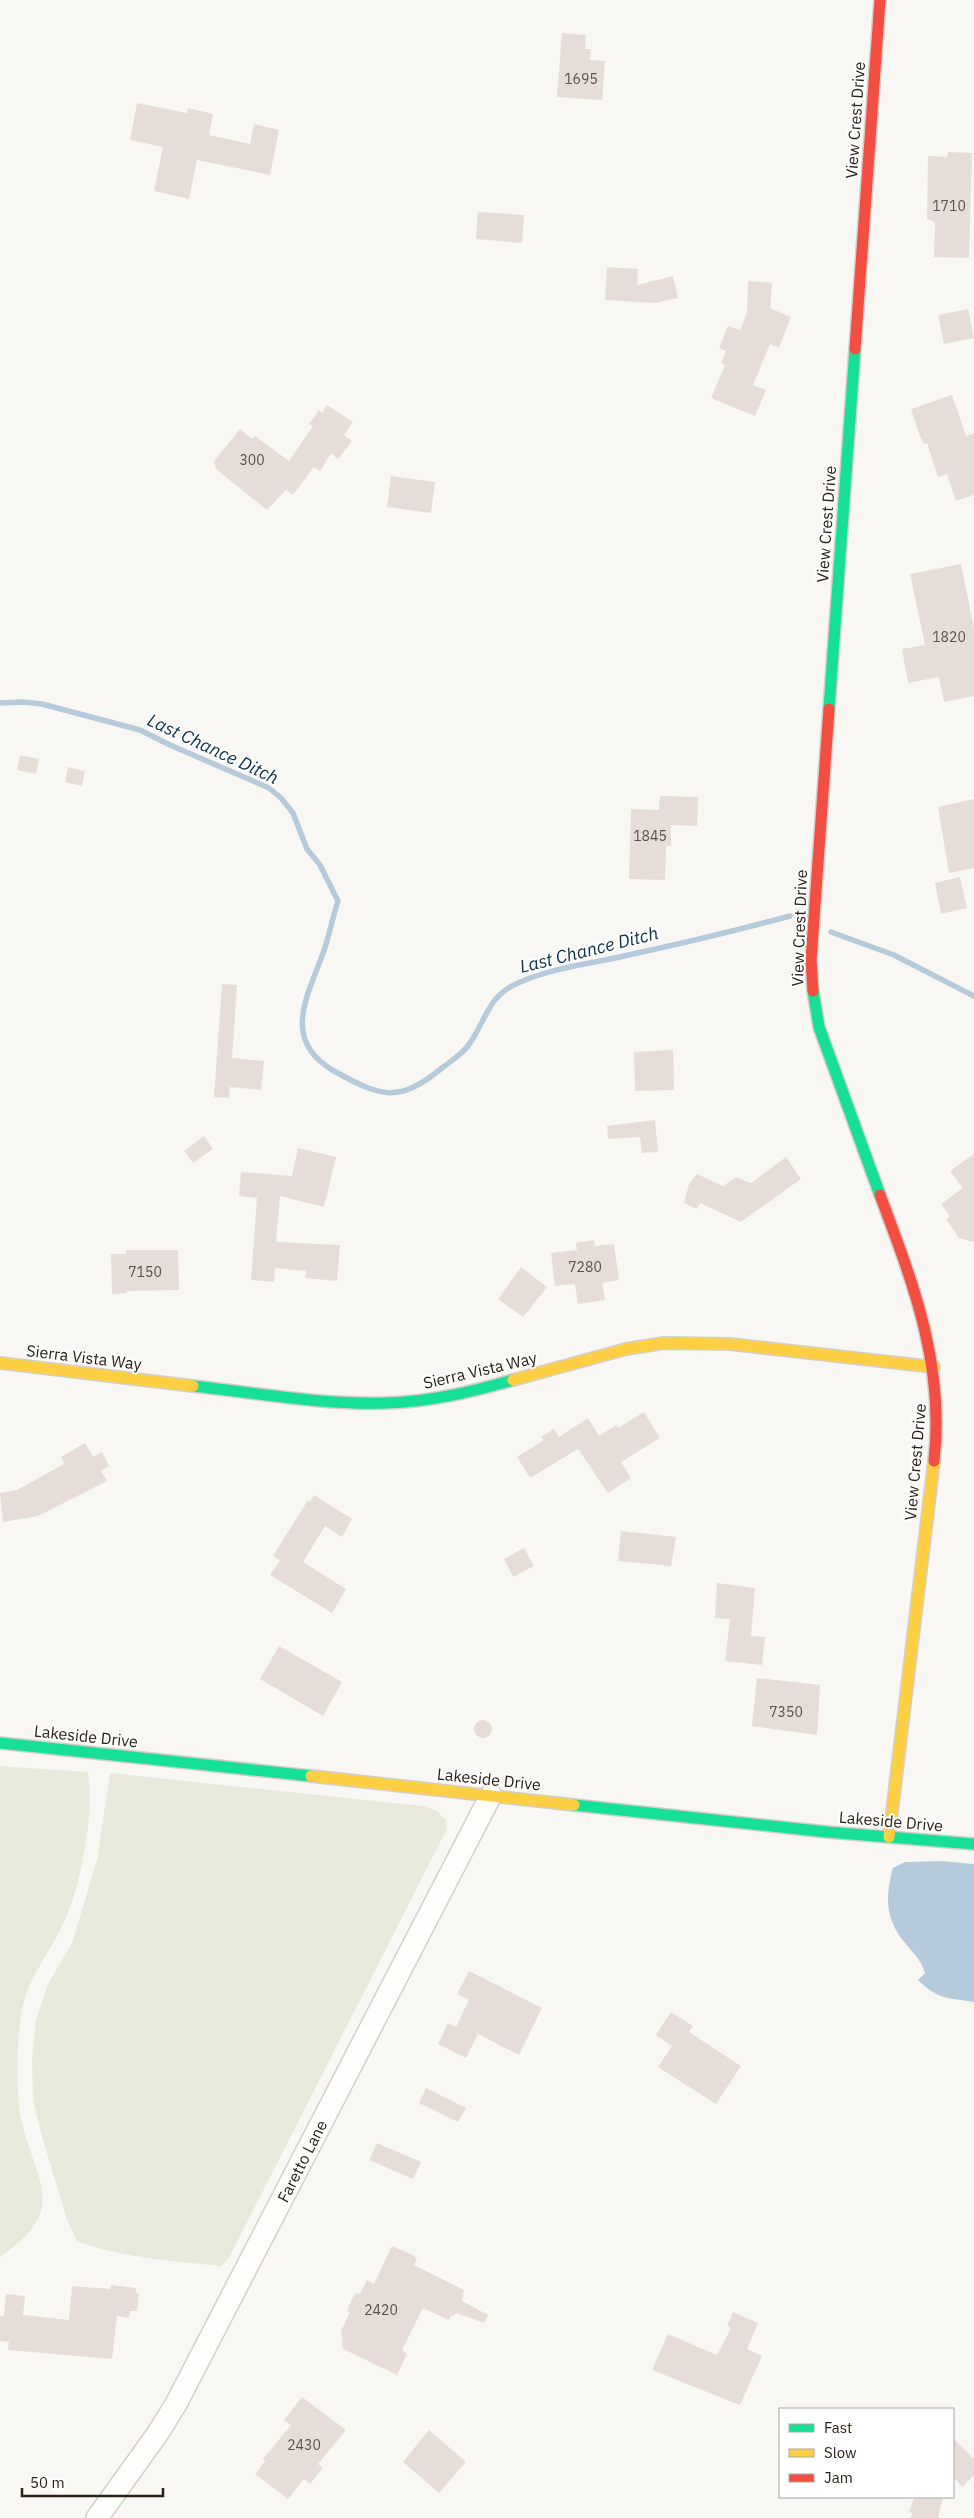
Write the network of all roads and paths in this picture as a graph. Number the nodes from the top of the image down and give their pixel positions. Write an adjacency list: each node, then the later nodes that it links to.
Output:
1 (880, 0): 3 (street, View Crest Drive)
2 (0, 1364): 3 (street, Sierra Vista Way)
3 (934, 1368): 6 (street, View Crest Drive)
4 (0, 1744): 5 (street, Lakeside Drive)
5 (491, 1795): 6 (street, Lakeside Drive); 8 (street, Faretto Lane)
6 (889, 1837): 7 (street, Lakeside Drive)
7 (974, 1844)
8 (97, 2518)

